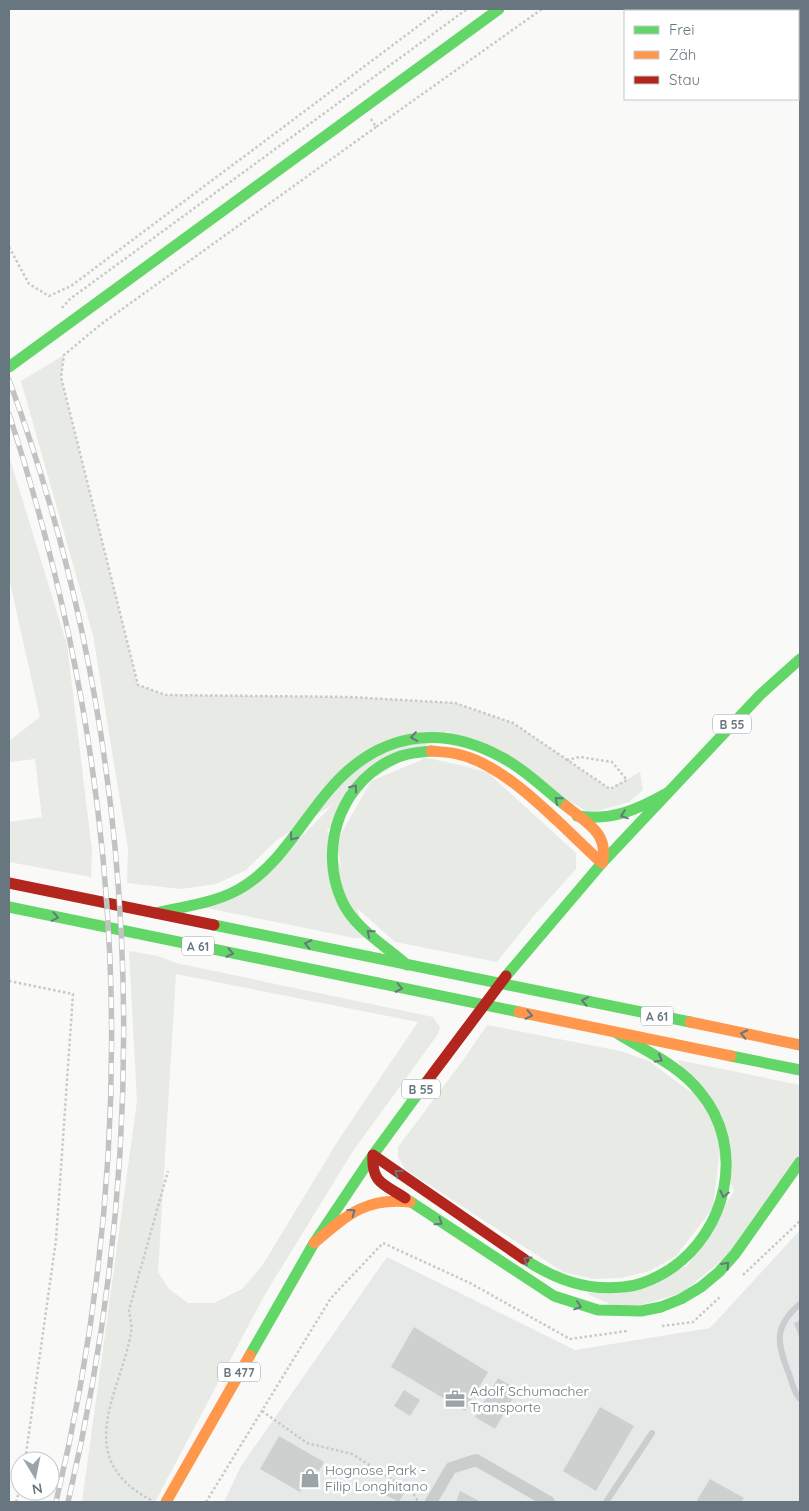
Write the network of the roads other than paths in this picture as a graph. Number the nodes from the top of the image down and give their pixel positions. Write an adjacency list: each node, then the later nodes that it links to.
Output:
1 (499, 9): 2 (main road)
2 (9, 367)
3 (800, 658): 4 (main road, B 55)
4 (667, 793): 5 (main road, one-way to 5); 6 (main road, B 55)
5 (577, 816): 6 (main road); 9 (main road, one-way to 9)
6 (602, 863): 10 (main road, one-way to 6); 14 (main road, B 55)
7 (9, 883): 9 (main road, A 61)
8 (9, 908): 11 (main road, A 61, one-way to 11)
9 (156, 913): 10 (main road, A 61, one-way to 9)
10 (407, 965): 12 (main road, A 61, one-way to 10)
11 (618, 1033): 13 (main road, A 61); 14 (main road, one-way to 14)
12 (800, 1045)
13 (800, 1070)
14 (373, 1155): 16 (main road); 17 (main road, B 477)
15 (800, 1162): 16 (main road, one-way to 15)
16 (410, 1202): 17 (main road, one-way to 16)
17 (314, 1243): 21 (main road, B 477)
18 (800, 1304): 19 (lane)
19 (800, 1399)
20 (652, 1433): 24 (lane)
21 (166, 1502)
22 (431, 1502): 23 (street)
23 (550, 1502)
24 (606, 1502)

